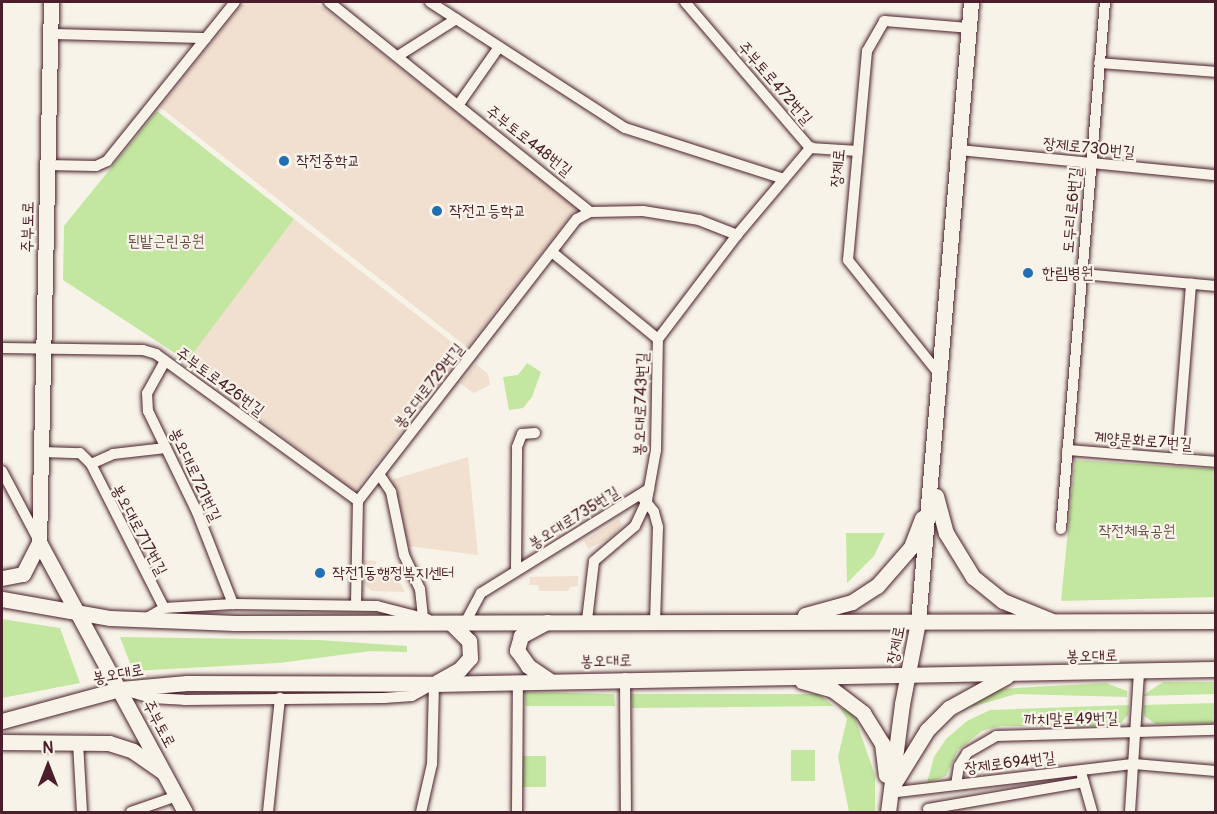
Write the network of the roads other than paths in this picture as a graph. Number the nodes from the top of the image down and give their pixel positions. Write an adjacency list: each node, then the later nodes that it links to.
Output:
1 (51, 2): 10 (main road, 주부토로)
2 (235, 2): 11 (street)
3 (329, 2): 13 (street, 주부토로448번길)
4 (430, 2): 8 (street)
5 (685, 2): 17 (street, 주부토로472번길)
6 (971, 2): 9 (main road, 장제로)
7 (1105, 2): 14 (street, 도두리로6번길)
8 (456, 19): 12 (street); 13 (street)
9 (969, 28): 18 (main road, 장제로); 19 (street, 장제로)
10 (50, 34): 11 (street); 21 (main road, 주부토로)
11 (206, 38): 21 (street)
12 (499, 47): 16 (street); 23 (street)
13 (398, 56): 16 (street, 주부토로448번길)
14 (1100, 63): 15 (street); 20 (street, 도두리로6번길)
15 (1215, 72)
16 (459, 104): 24 (street, 주부토로448번길)
17 (811, 147): 19 (street, 주부토로472번길); 23 (street, 봉오대로743번길)
18 (959, 150): 20 (street, 장제로730번길); 34 (main road, 장제로)
19 (858, 151): 34 (street, 장제로)
20 (1091, 164): 22 (street, 장제로730번길); 27 (street, 도두리로6번길)
21 (47, 165): 32 (main road, 주부토로)
22 (1215, 176)
23 (784, 179): 25 (street, 봉오대로743번길)
24 (590, 212): 25 (street); 26 (street, 봉오대로729번길)
25 (737, 235): 30 (street, 봉오대로743번길)
26 (552, 252): 30 (street); 44 (street, 봉오대로729번길)
27 (1082, 274): 28 (street); 37 (street, 도두리로6번길)
28 (1191, 284): 29 (street); 39 (street)
29 (1215, 286)
30 (658, 339): 45 (street, 봉오대로743번길)
31 (2, 348): 32 (street, 주부토로426번길)
32 (44, 349): 33 (street, 주부토로426번길); 38 (main road, 주부토로)
33 (165, 361): 36 (street, 봉오대로721번길); 47 (street, 주부토로426번길)
34 (940, 375): 42 (main road, 장제로)
35 (535, 432): 50 (street, 봉오대로735번길)
36 (166, 448): 41 (street); 53 (street, 봉오대로721번길)
37 (1067, 450): 39 (street, 계양문화로7번길); 48 (street, 도두리로6번길)
38 (42, 452): 41 (street); 49 (main road, 주부토로)
39 (1177, 459): 40 (street, 계양문화로7번길)
40 (1215, 462)
41 (91, 464): 55 (street, 봉오대로717번길)
42 (932, 467): 46 (main road, 장제로); 65 (main road)
43 (2, 471): 49 (street)
44 (379, 474): 47 (street, 봉오대로729번길); 59 (street)
45 (645, 495): 50 (street, 봉오대로735번길); 58 (street, 봉오대로743번길); 61 (street)
46 (930, 498): 62 (main road); 64 (main road, 장제로)
47 (358, 501): 54 (street)
48 (1061, 529)
49 (39, 542): 51 (main road); 56 (main road, 주부토로)
50 (516, 572): 59 (street, 봉오대로735번길)
51 (2, 578)
52 (2, 599): 56 (main road, 봉오대로)
53 (233, 604): 54 (street); 55 (street)
54 (356, 604): 59 (street)
55 (164, 608): 57 (street)
56 (75, 613): 57 (main road, 봉오대로); 75 (main road, 주부토로)
57 (145, 620): 59 (main road, 봉오대로)
58 (587, 620): 60 (main road, 봉오대로); 61 (main road, 봉오대로)
59 (444, 621): 60 (main road, 봉오대로); 74 (main road)
60 (550, 621): 72 (main road)
61 (655, 621): 62 (main road, 봉오대로)
62 (775, 621): 64 (main road, 봉오대로)
63 (1215, 621): 65 (main road, 봉오대로)
64 (918, 622): 65 (main road, 봉오대로); 68 (main road, 장제로)
65 (1059, 624)
66 (1215, 669): 67 (main road, 봉오대로)
67 (1139, 673): 69 (main road, 봉오대로); 79 (street)
68 (908, 675): 69 (main road, 봉오대로); 70 (main road, 봉오대로); 88 (main road, 장제로)
69 (1008, 675): 88 (main road)
70 (787, 676): 71 (main road, 봉오대로); 88 (main road)
71 (625, 678): 72 (main road, 봉오대로); 97 (street)
72 (549, 680): 73 (main road, 봉오대로)
73 (518, 681): 74 (main road, 봉오대로); 96 (street)
74 (434, 684): 75 (main road, 봉오대로); 76 (street); 95 (street)
75 (120, 689): 76 (street); 77 (main road, 봉오대로); 85 (main road, 주부토로)
76 (280, 698): 94 (street)
77 (2, 721)
78 (1215, 730): 79 (street, 까치말로49번길)
79 (1137, 732): 82 (street); 87 (street, 까치말로49번길)
80 (2, 742): 81 (main road)
81 (78, 743): 85 (main road); 91 (street)
82 (1134, 764): 83 (street, 장제로694번길); 84 (street, 장제로694번길); 100 (street)
83 (1080, 770): 86 (street); 87 (street, 장제로694번길)
84 (1215, 771)
85 (164, 772): 89 (main road, 주부토로)
86 (1084, 782): 90 (street); 99 (street)
87 (956, 785): 88 (street, 장제로694번길)
88 (889, 793): 98 (main road, 장제로)
89 (177, 796): 92 (street); 93 (main road, 주부토로)
90 (928, 809)
91 (82, 813)
92 (131, 813)
93 (186, 813)
94 (267, 813)
95 (421, 813)
96 (517, 813)
97 (626, 813)
98 (888, 813)
99 (1092, 813)
100 (1130, 813)

